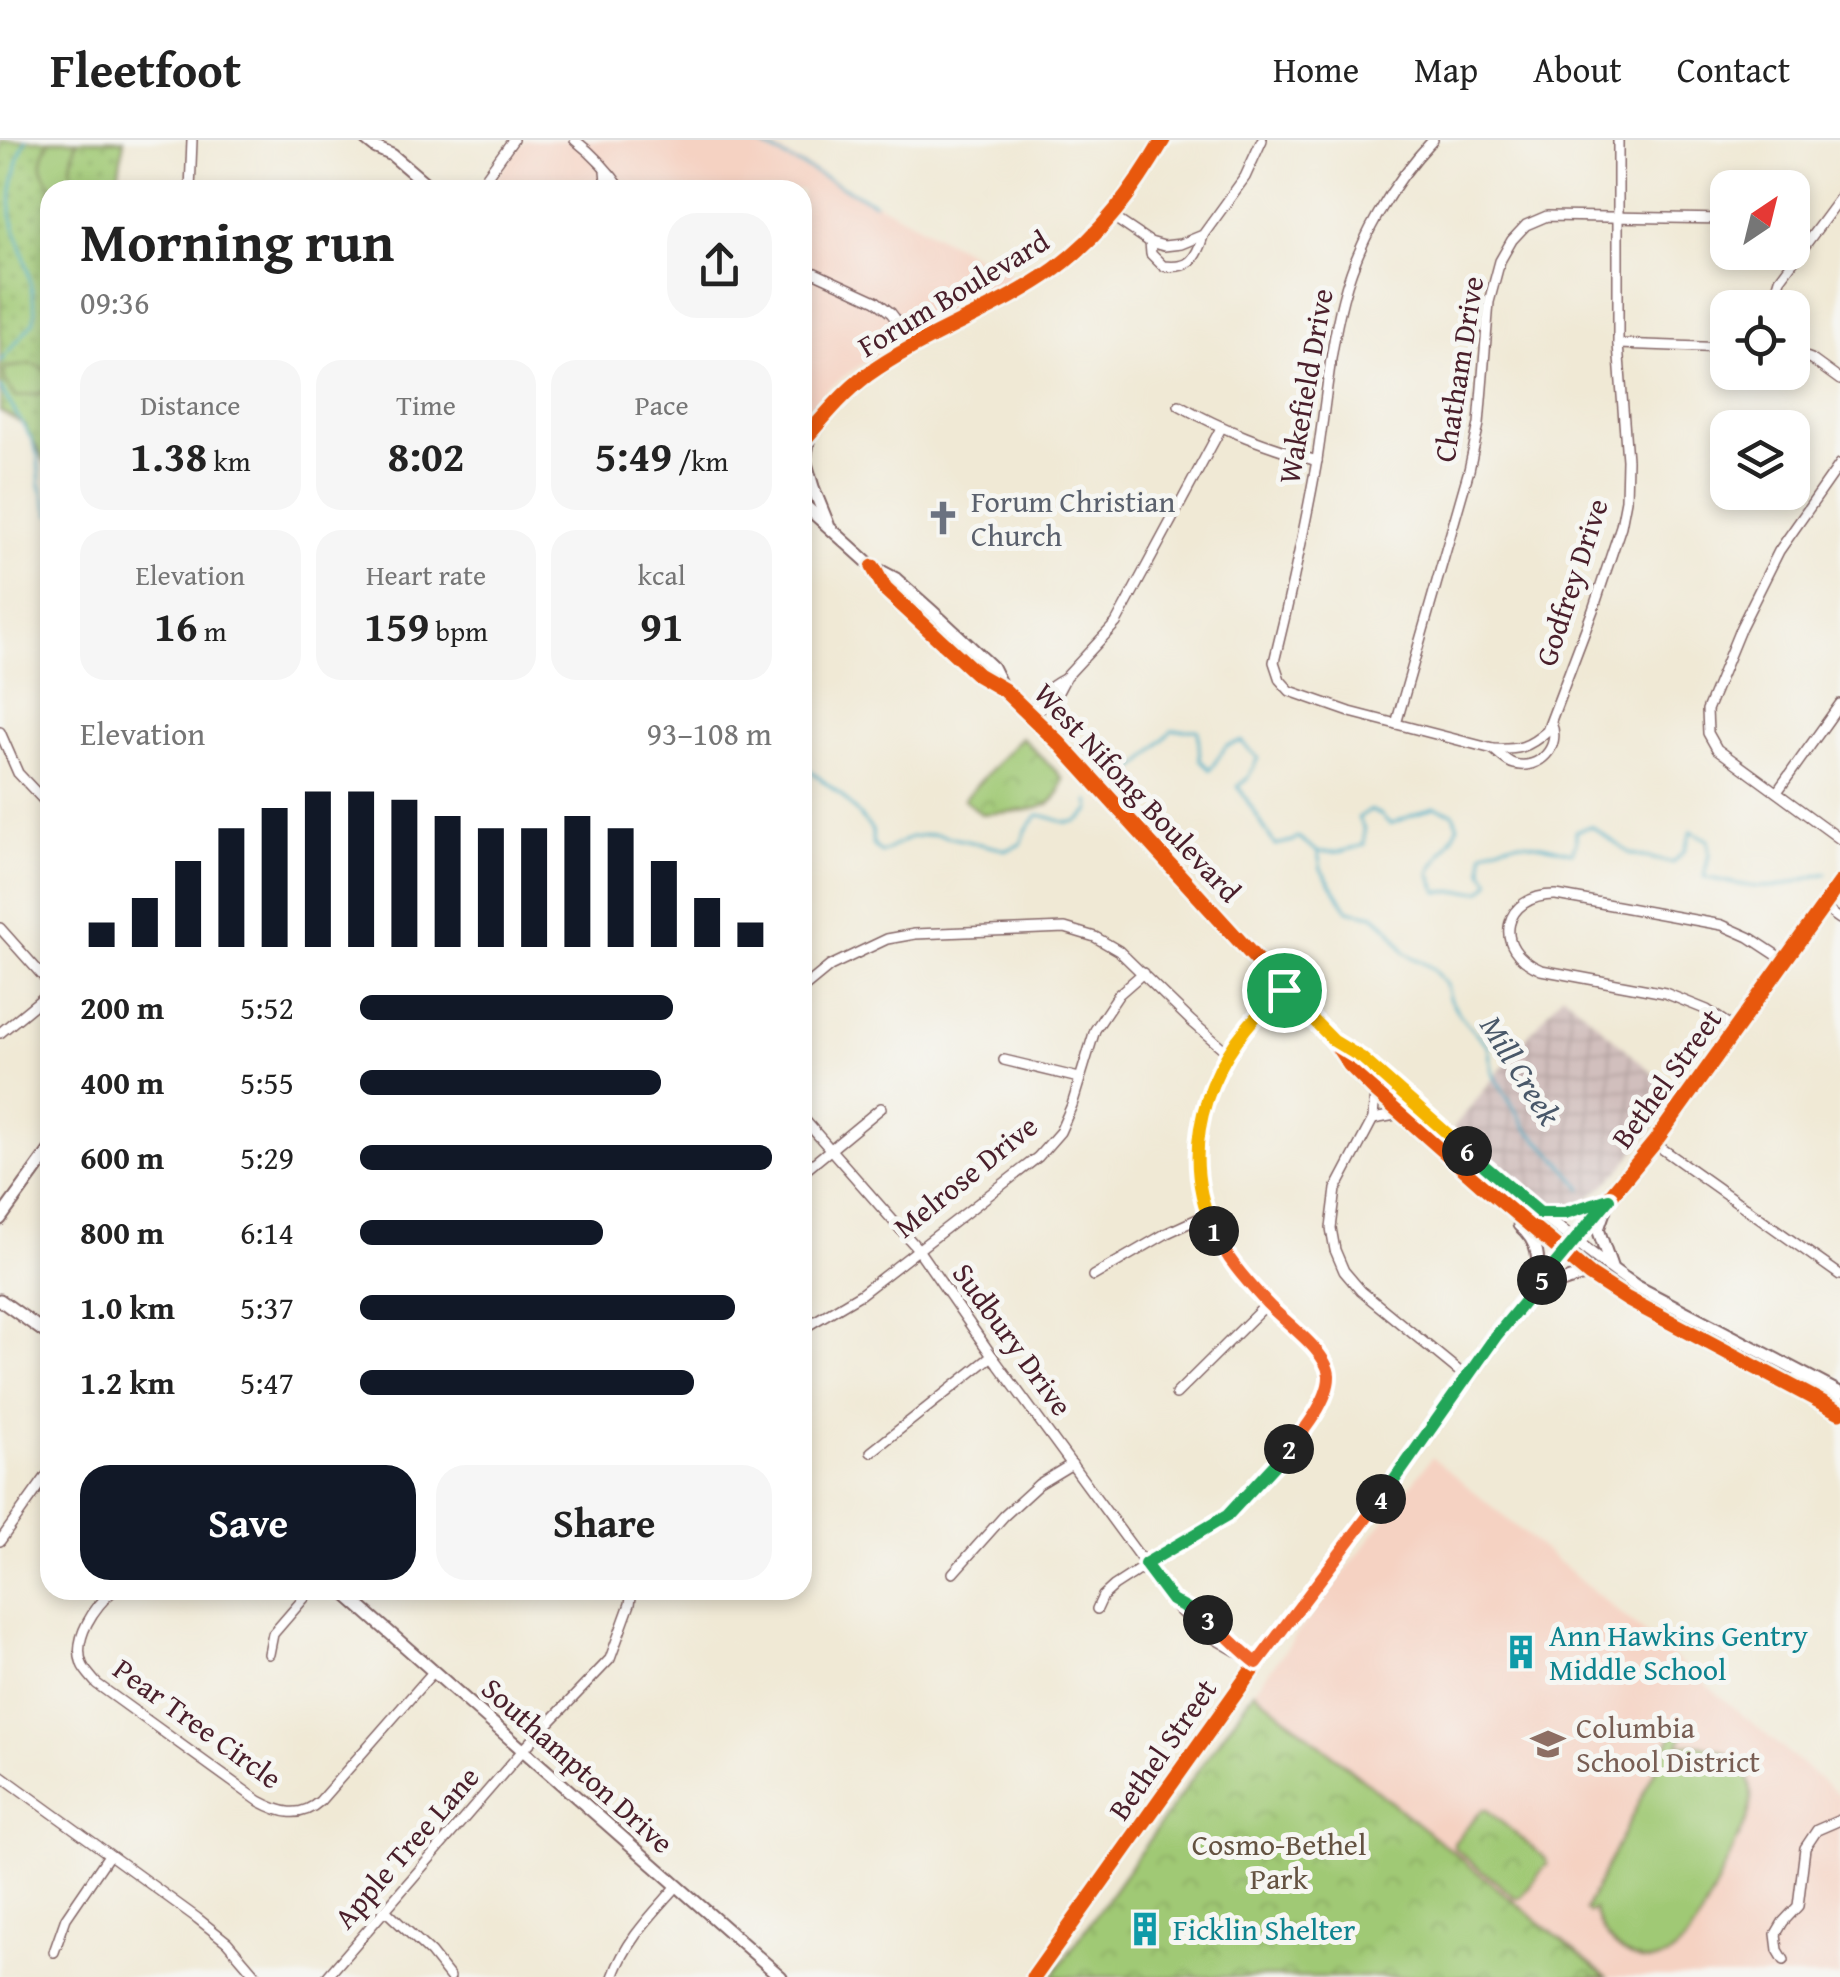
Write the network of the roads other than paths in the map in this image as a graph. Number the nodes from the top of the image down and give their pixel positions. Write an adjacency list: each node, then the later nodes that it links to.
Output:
1 (192, 140): 12 (street)
2 (366, 140): 10 (main road)
3 (385, 140): 10 (main road)
4 (513, 140): 14 (street)
5 (575, 140): 11 (street)
6 (1163, 140): 19 (main road, Forum Boulevard)
7 (1262, 140): 21 (street)
8 (1433, 140): 33 (street, Wakefield Drive)
9 (1618, 140): 18 (street, Godfrey Drive)
10 (392, 156): 13 (main road)
11 (604, 170): 15 (street); 16 (street)
12 (190, 180)
13 (421, 180)
14 (484, 180)
15 (606, 180)
16 (616, 180)
17 (1840, 198): 22 (street)
18 (1618, 216): 20 (street, Chatham Drive); 25 (street, Godfrey Drive); 46 (street, Chatham Drive)
19 (1112, 217): 23 (street); 26 (main road, Forum Boulevard)
20 (1710, 218)
21 (1202, 236): 23 (street); 23 (street)
22 (1810, 236)
23 (1150, 242)
24 (812, 272): 26 (street)
25 (1618, 344): 27 (street); 45 (street, Godfrey Drive)
26 (916, 346): 32 (main road, Forum Boulevard)
27 (1710, 347)
28 (1810, 359): 29 (street)
29 (1840, 380)
30 (1179, 404): 31 (street)
31 (1221, 428): 33 (street); 44 (street)
32 (812, 429)
33 (1316, 461): 46 (street, Wakefield Drive)
34 (1840, 464): 49 (street)
35 (812, 484): 38 (main road)
36 (812, 512): 38 (main road, West Nifong Boulevard)
37 (812, 522): 38 (main road)
38 (829, 528): 39 (main road, West Nifong Boulevard)
39 (873, 567): 40 (main road, West Nifong Boulevard); 41 (main road, West Nifong Boulevard)
40 (922, 624): 41 (main road); 42 (main road, West Nifong Boulevard)
41 (971, 647): 42 (main road, West Nifong Boulevard)
42 (1004, 690): 44 (main road, West Nifong Boulevard)
43 (1840, 704): 49 (street)
44 (1030, 716): 60 (main road, West Nifong Boulevard)
45 (1551, 723): 48 (street); 48 (street, Godfrey Drive)
46 (1396, 724): 48 (street)
47 (0, 732): 50 (street)
48 (1493, 749)
49 (1777, 792): 51 (street)
50 (40, 797)
51 (1840, 840)
52 (1840, 884): 53 (main road, Bethel Street)
53 (1824, 906): 54 (street); 56 (main road, Bethel Street)
54 (1840, 918)
55 (0, 928): 57 (street)
56 (1784, 960): 62 (main road, Bethel Street); 62 (street)
57 (40, 973)
58 (1143, 973): 59 (street); 65 (street); 67 (street, Melrose Drive)
59 (812, 981)
60 (1284, 990): 64 (main road, West Nifong Boulevard); 65 (street)
61 (40, 1000): 63 (street)
62 (1735, 1029): 73 (main road, Bethel Street)
63 (0, 1033)
64 (1334, 1041): 68 (main road, West Nifong Boulevard); 79 (main road, West Nifong Boulevard)
65 (1227, 1052): 80 (street)
66 (1004, 1060): 67 (street)
67 (1080, 1078): 83 (street, Melrose Drive)
68 (1375, 1090): 70 (main road, West Nifong Boulevard); 71 (street)
69 (881, 1108): 74 (street)
70 (1402, 1114): 71 (street); 77 (main road, West Nifong Boulevard)
71 (1373, 1119): 95 (street)
72 (812, 1128): 74 (street, Sudbury Drive)
73 (1654, 1144): 78 (main road, Bethel Street); 87 (street)
74 (833, 1150): 76 (street); 83 (street, Sudbury Drive)
75 (40, 1166): 81 (main road)
76 (812, 1166)
77 (1480, 1183): 84 (main road, West Nifong Boulevard); 89 (main road)
78 (1609, 1199): 79 (main road); 82 (main road, Bethel Street); 85 (main road)
79 (1540, 1213): 82 (main road, West Nifong Boulevard)
80 (1206, 1215): 88 (street); 91 (street)
81 (0, 1219)
82 (1574, 1242): 84 (main road, Bethel Street); 85 (main road, West Nifong Boulevard)
83 (918, 1248): 92 (street, Melrose Drive); 94 (street, Sudbury Drive)
84 (1564, 1253): 86 (main road, West Nifong Boulevard); 89 (main road, Bethel Street)
85 (1613, 1270): 97 (main road, West Nifong Boulevard)
86 (1590, 1275): 89 (main road); 96 (main road, West Nifong Boulevard)
87 (1840, 1275)
88 (1093, 1276)
89 (1531, 1293): 95 (main road, Bethel Street)
90 (0, 1300): 93 (main road)
91 (1267, 1304): 98 (street); 105 (street)
92 (812, 1324)
93 (40, 1329)
94 (992, 1356): 101 (street); 102 (street, Sudbury Drive)
95 (1466, 1377): 113 (main road, Bethel Street)
96 (1780, 1380): 99 (main road); 100 (main road, West Nifong Boulevard)
97 (1840, 1393)
98 (1176, 1394)
99 (1840, 1402)
100 (1840, 1412)
101 (872, 1452)
102 (1072, 1464): 105 (street, Sudbury Drive); 106 (street)
103 (40, 1485): 104 (street)
104 (0, 1541)
105 (1145, 1564): 111 (street); 113 (street, Sudbury Drive)
106 (952, 1573)
107 (105, 1600): 114 (street, Pear Tree Circle)
108 (302, 1600): 112 (street)
109 (353, 1600): 114 (main road, Southampton Drive)
110 (631, 1600): 115 (street)
111 (1097, 1609)
112 (269, 1654)
113 (1257, 1663): 128 (main road, Bethel Street)
114 (434, 1671): 115 (main road, Southampton Drive)
115 (524, 1749): 119 (main road, Southampton Drive); 120 (street, Apple Tree Lane)
116 (0, 1775): 118 (street)
117 (1840, 1820): 122 (street)
118 (109, 1855): 121 (street); 123 (street)
119 (677, 1886): 126 (street); 127 (main road, Southampton Drive)
120 (385, 1910): 124 (street, Apple Tree Lane); 125 (street)
121 (54, 1952)
122 (1784, 1960)
123 (258, 1977)
124 (327, 1977)
125 (450, 1977)
126 (613, 1977)
127 (781, 1977)
128 (1034, 1977)

